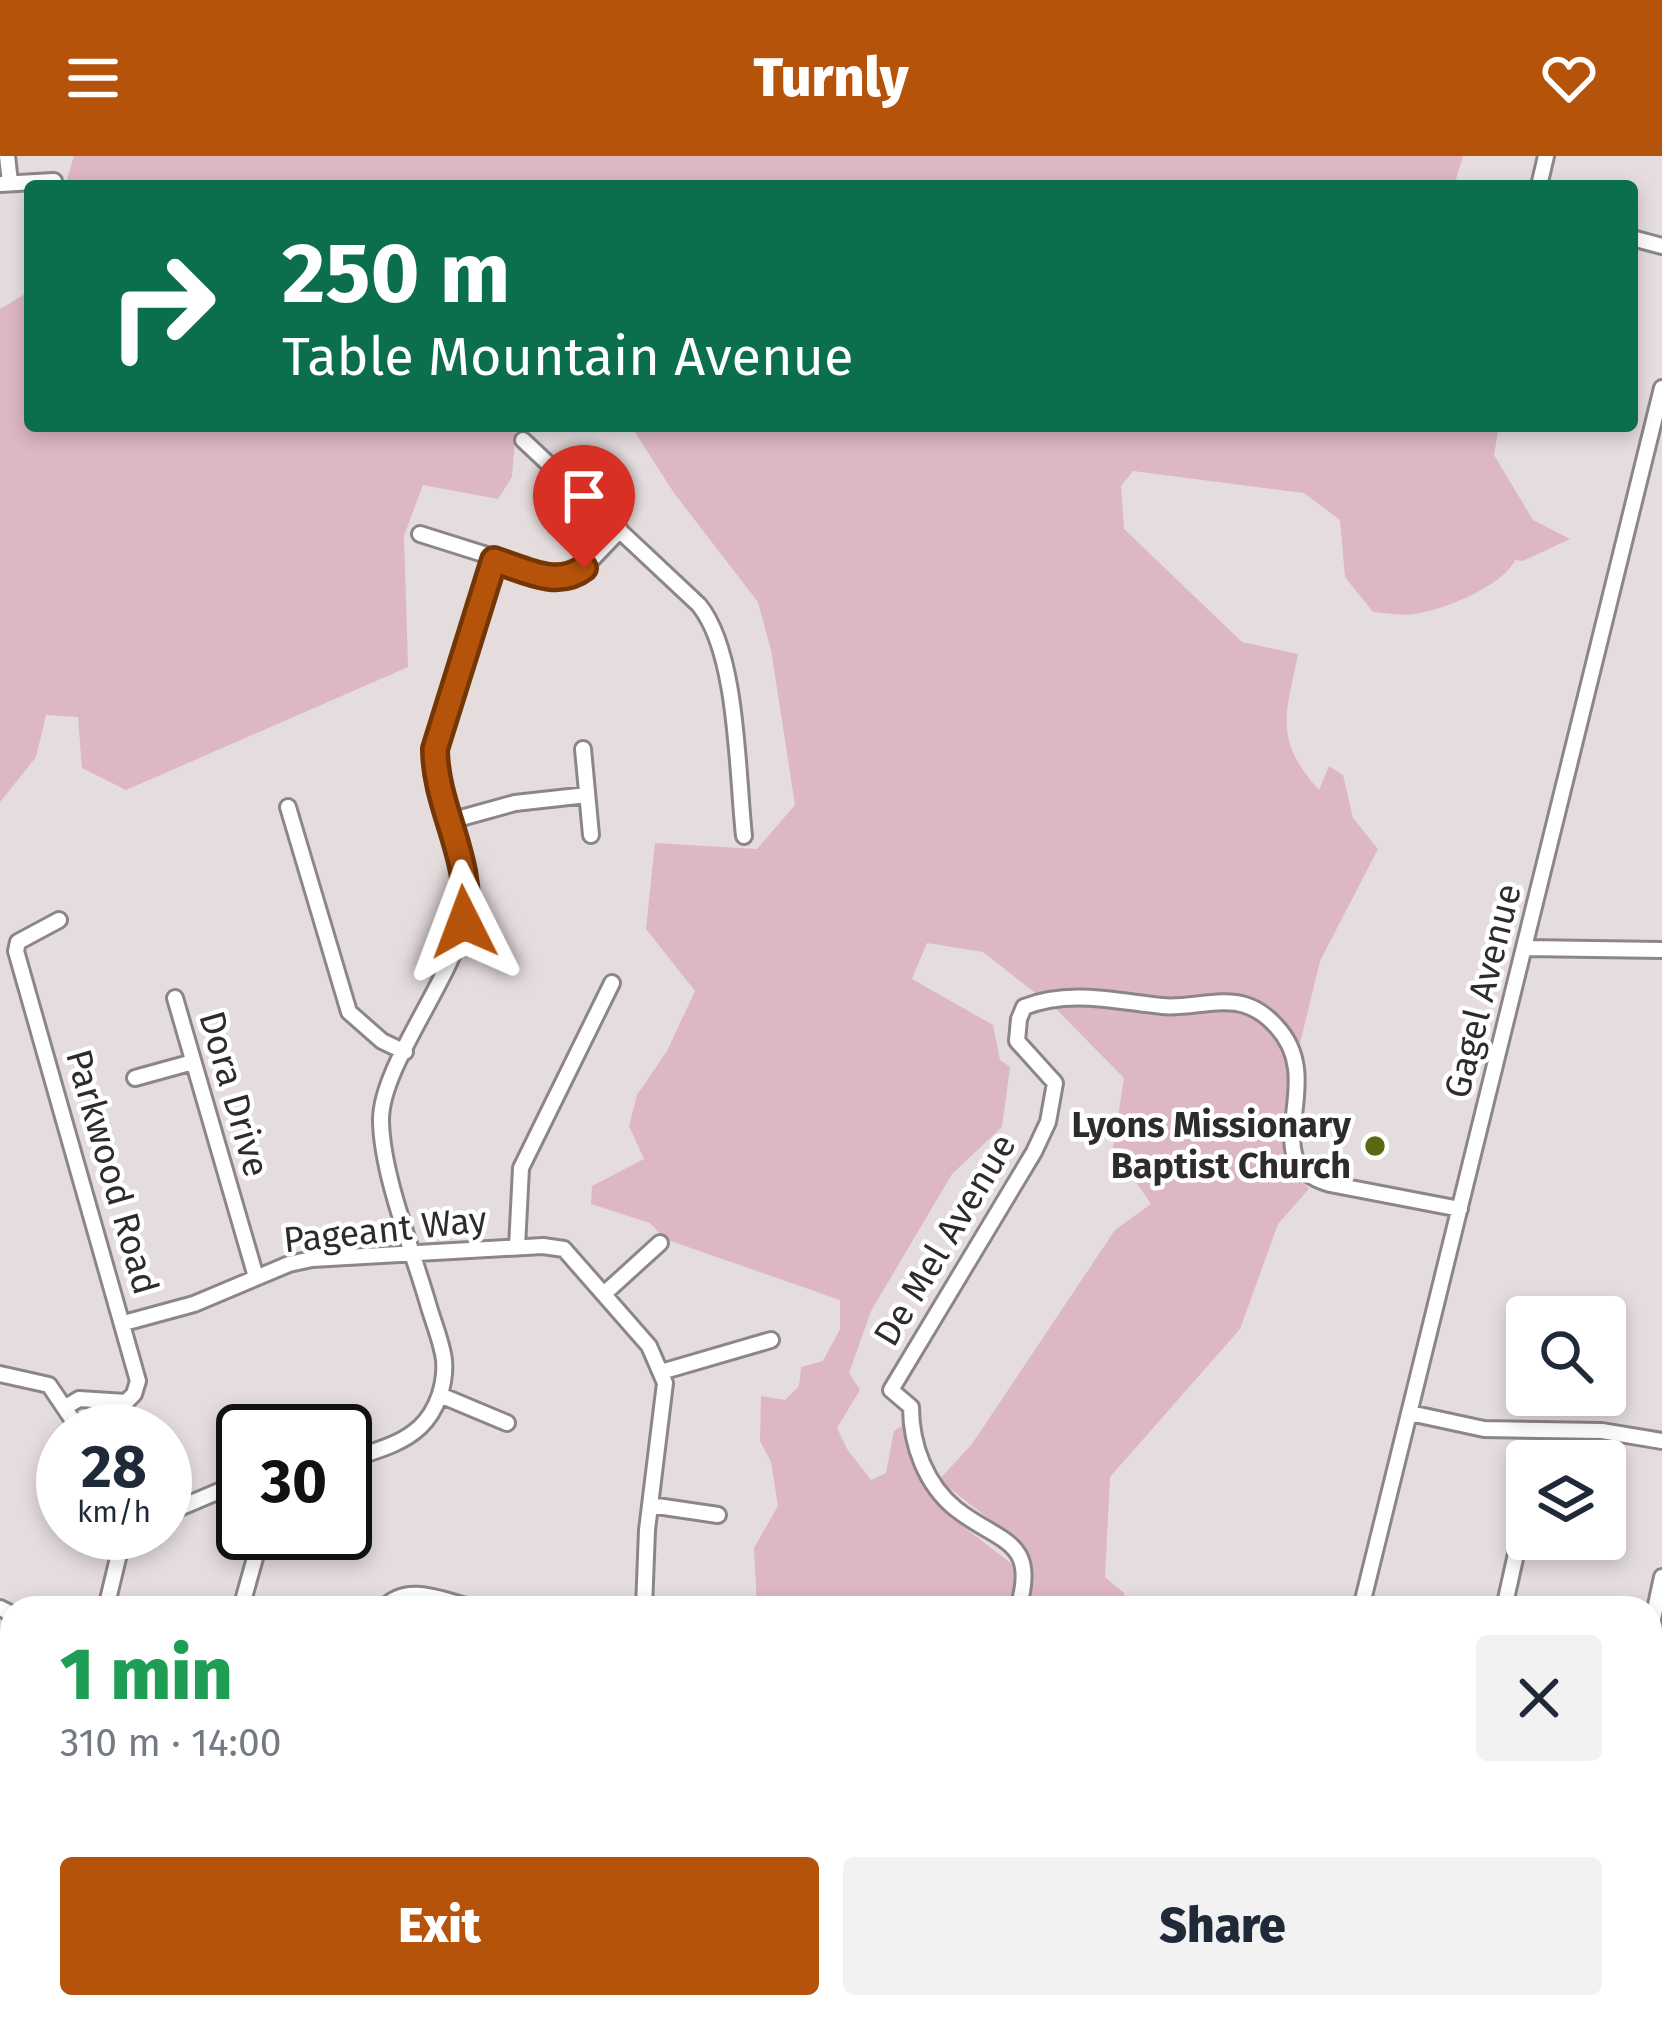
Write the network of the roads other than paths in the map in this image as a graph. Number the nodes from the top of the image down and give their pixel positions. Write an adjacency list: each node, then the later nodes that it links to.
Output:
1 (7, 156): 2 (street)
2 (5, 183)
3 (1662, 388): 15 (street, Gagel Avenue)
4 (523, 440): 5 (street)
5 (620, 530): 7 (street); 13 (street)
6 (420, 534): 7 (street)
7 (494, 560): 11 (street)
8 (583, 749): 9 (street)
9 (587, 795): 11 (street); 12 (street)
10 (288, 807): 19 (street)
11 (450, 820): 19 (street)
12 (591, 835)
13 (744, 836)
14 (59, 920): 28 (street, Parkwood Road)
15 (1525, 948): 16 (street); 22 (street, Gagel Avenue)
16 (1662, 950)
17 (612, 982): 24 (street)
18 (175, 998): 20 (street, Dora Drive)
19 (405, 1052): 25 (street)
20 (193, 1062): 21 (street); 26 (street, Dora Drive)
21 (135, 1078)
22 (1460, 1209): 37 (street, Gagel Avenue); 49 (street, De Mel Avenue)
23 (660, 1243): 27 (street)
24 (517, 1247): 25 (street, Pageant Way); 27 (street, Pageant Way)
25 (414, 1253): 26 (street, Pageant Way); 32 (street)
26 (256, 1277): 28 (street, Pageant Way)
27 (605, 1293): 30 (street, Pageant Way)
28 (124, 1323): 36 (street, Parkwood Road)
29 (771, 1340): 30 (street)
30 (661, 1372): 41 (street)
31 (0, 1374): 33 (street)
32 (440, 1395): 38 (street); 40 (street)
33 (64, 1404)
34 (71, 1404): 35 (street, Parkwood Road)
35 (117, 1404)
36 (117, 1404)
37 (1410, 1413): 39 (street); 50 (street, Gagel Avenue)
38 (507, 1424)
39 (1662, 1442)
40 (372, 1450)
41 (650, 1505): 42 (street); 48 (street)
42 (718, 1515)
43 (118, 1560): 46 (street)
44 (254, 1560): 47 (street)
45 (1514, 1560): 51 (street)
46 (109, 1596)
47 (244, 1596)
48 (645, 1596)
49 (1020, 1596)
50 (1364, 1596)
51 (1507, 1596)

